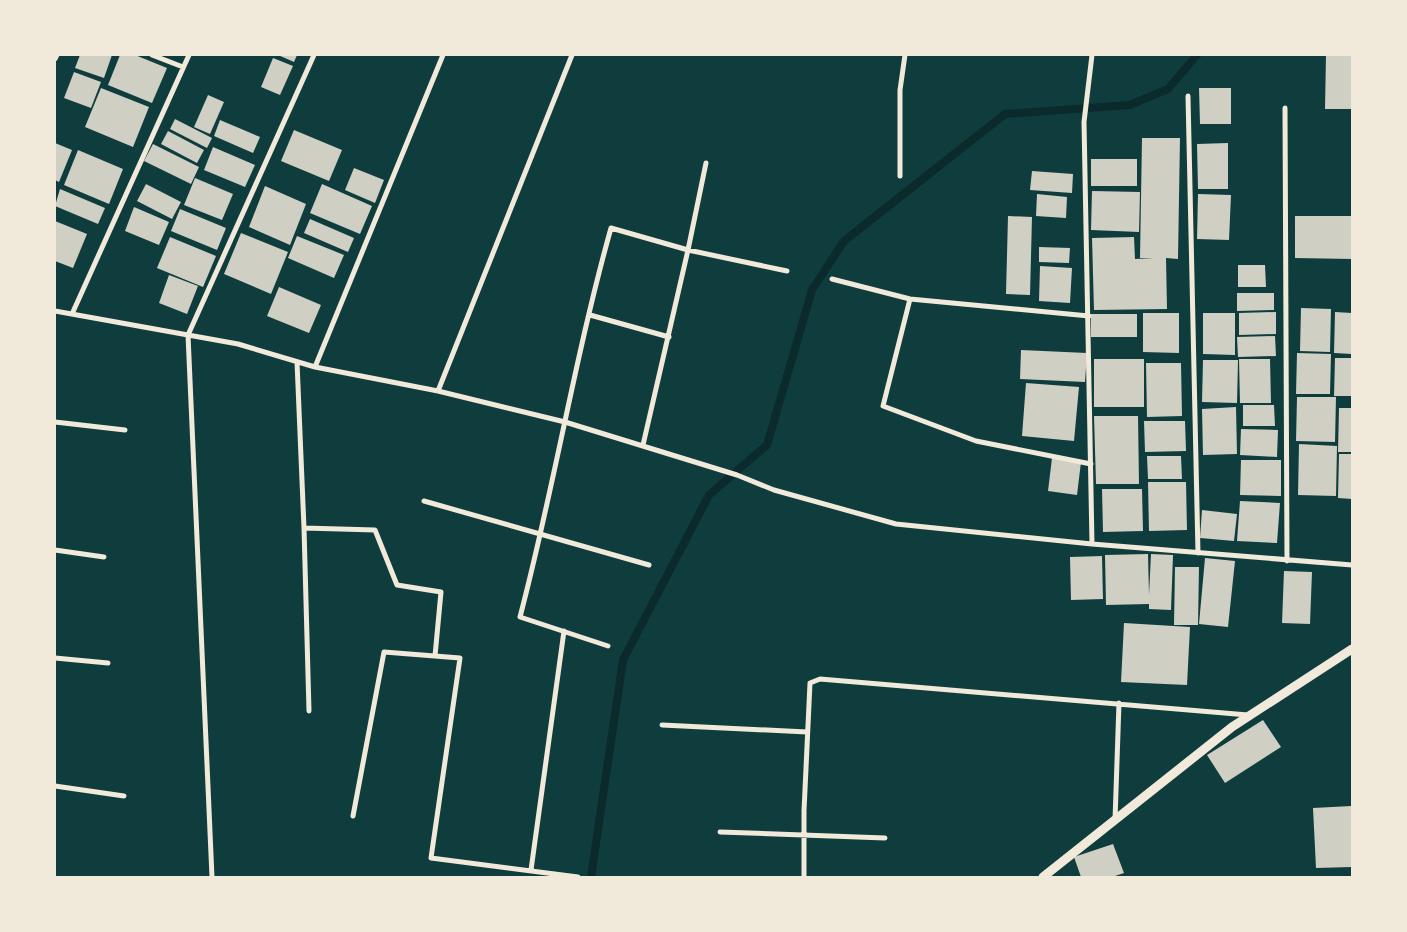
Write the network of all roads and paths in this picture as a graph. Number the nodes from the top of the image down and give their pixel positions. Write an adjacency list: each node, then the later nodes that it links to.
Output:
1 (57, 55): 9 (street)
2 (152, 55): 10 (street)
3 (188, 55): 10 (street)
4 (314, 55): 23 (street)
5 (443, 55): 26 (street)
6 (572, 55): 27 (street)
7 (905, 55): 14 (street)
8 (1092, 55): 22 (street)
9 (55, 59)
10 (183, 67): 20 (street)
11 (1188, 96): 38 (street)
12 (1285, 108): 40 (street)
13 (706, 163): 15 (street)
14 (900, 176)
15 (688, 250): 16 (street); 21 (street); 24 (street)
16 (787, 271)
17 (832, 279): 18 (street)
18 (910, 299): 22 (street); 32 (street)
19 (55, 311): 20 (street)
20 (72, 314): 23 (street)
21 (590, 315): 24 (street); 29 (street)
22 (1089, 316): 32 (street)
23 (188, 335): 25 (street); 63 (street)
24 (669, 337): 31 (street)
25 (297, 362): 26 (street); 34 (street)
26 (315, 368): 27 (street)
27 (438, 391): 29 (street)
28 (55, 422): 30 (street)
29 (565, 422): 31 (street); 35 (street)
30 (125, 430)
31 (643, 445): 36 (street)
32 (1091, 464): 36 (street)
33 (424, 501): 35 (street)
34 (304, 528): 46 (street); 50 (street)
35 (542, 535): 41 (street); 43 (street)
36 (1092, 544): 38 (street)
37 (55, 550): 39 (street)
38 (1198, 554): 40 (street)
39 (104, 556)
40 (1287, 560): 42 (street)
41 (649, 565)
42 (1352, 566)
43 (564, 631): 44 (street); 61 (street)
44 (608, 646)
45 (1352, 649): 51 (street)
46 (435, 656): 56 (street); 61 (street)
47 (55, 658): 48 (street)
48 (108, 662)
49 (1119, 703): 51 (street); 53 (street); 57 (street)
50 (309, 710)
51 (1251, 715): 57 (street)
52 (662, 725): 53 (street)
53 (807, 732): 59 (street)
54 (55, 786): 55 (street)
55 (124, 796)
56 (353, 816)
57 (1115, 821): 65 (street)
58 (720, 832): 59 (street)
59 (804, 835): 60 (street); 64 (street)
60 (885, 838)
61 (531, 870): 62 (street)
62 (578, 876)
63 (212, 877)
64 (804, 877)
65 (1043, 877)

